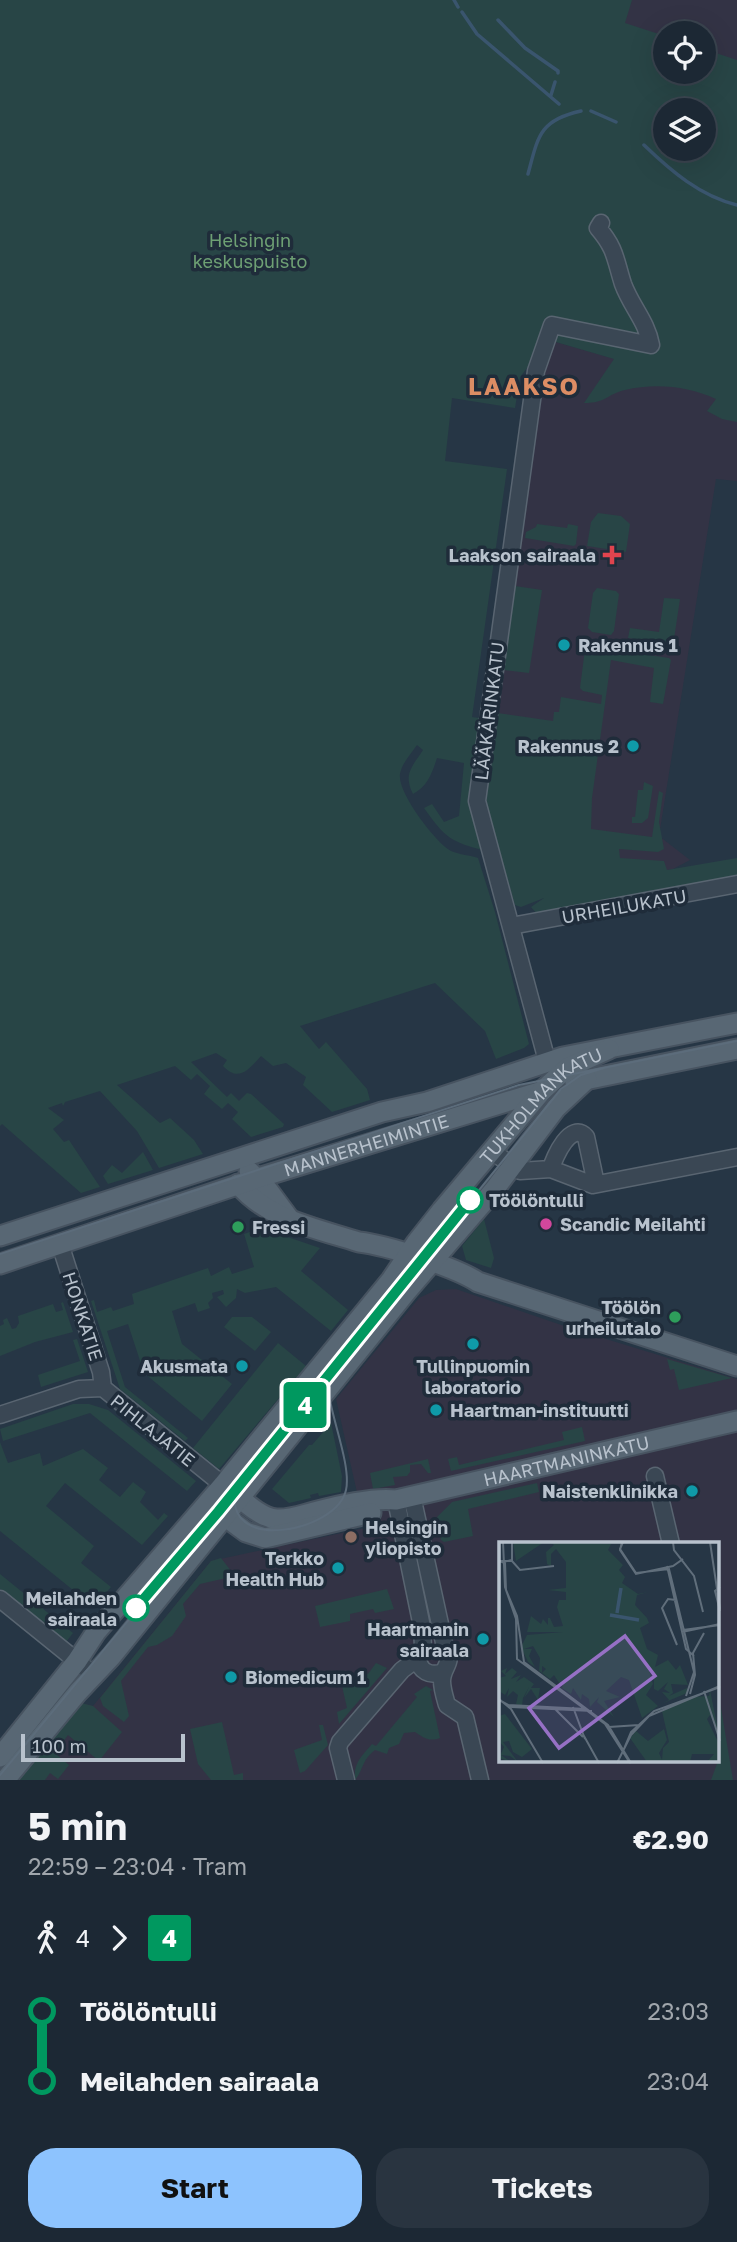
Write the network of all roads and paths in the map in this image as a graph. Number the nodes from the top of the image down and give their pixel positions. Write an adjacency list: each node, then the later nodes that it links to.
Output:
1 (601, 223): 3 (street, LÄÄKÄRINKATU)
2 (737, 884): 3 (street, URHEILUKATU)
3 (512, 932): 7 (street, LÄÄKÄRINKATU)
4 (737, 1023): 5 (main road, MANNERHEIMINTIE)
5 (609, 1049): 7 (main road, MANNERHEIMINTIE); 9 (main road, TUKHOLMANKATU)
6 (737, 1049): 8 (main road, MANNERHEIMINTIE)
7 (547, 1061): 12 (main road, MANNERHEIMINTIE)
8 (587, 1079): 9 (main road, MANNERHEIMINTIE); 13 (main road, TUKHOLMANKATU)
9 (542, 1091): 10 (main road, TUKHOLMANKATU); 15 (main road, MANNERHEIMINTIE)
10 (493, 1152): 13 (street); 21 (main road, TUKHOLMANKATU)
11 (737, 1157): 17 (street)
12 (229, 1163): 15 (main road); 19 (main road, MANNERHEIMINTIE)
13 (512, 1167): 14 (street); 23 (main road, TUKHOLMANKATU)
14 (551, 1169): 17 (street); 17 (street)
15 (258, 1178): 16 (main road, MANNERHEIMINTIE); 18 (main road)
16 (237, 1184): 18 (main road); 20 (main road, MANNERHEIMINTIE)
17 (596, 1184)
18 (288, 1218): 21 (main road)
19 (0, 1236)
20 (60, 1244): 22 (main road, MANNERHEIMINTIE); 25 (street, HONKATIE)
21 (404, 1260): 23 (main road); 29 (main road, TUKHOLMANKATU)
22 (0, 1264)
23 (428, 1268): 24 (main road); 30 (main road, TUKHOLMANKATU)
24 (737, 1366)
25 (103, 1388): 26 (street, PIHLAJATIE); 29 (street, PIHLAJATIE)
26 (0, 1415)
27 (737, 1421): 31 (main road, HAARTMANINKATU)
28 (655, 1476): 34 (street)
29 (223, 1485): 30 (main road, HAARTMANINKATU); 32 (main road, TUKHOLMANKATU)
30 (240, 1498): 31 (main road, HAARTMANINKATU); 33 (main road, TUKHOLMANKATU)
31 (404, 1498): 33 (main road, HAARTMANINKATU); 36 (street); 37 (street)
32 (208, 1504): 33 (main road, HAARTMANINKATU); 38 (main road, TUKHOLMANKATU)
33 (225, 1517): 40 (main road, TUKHOLMANKATU)
34 (671, 1542)
35 (0, 1599): 38 (street)
36 (445, 1647): 37 (street); 39 (street)
37 (420, 1653): 39 (street); 43 (street)
38 (77, 1661): 40 (street); 41 (main road, TUKHOLMANKATU)
39 (443, 1672): 44 (street)
40 (94, 1675): 42 (main road, TUKHOLMANKATU)
41 (0, 1756)
42 (5, 1780)
43 (346, 1780)
44 (480, 1780)

